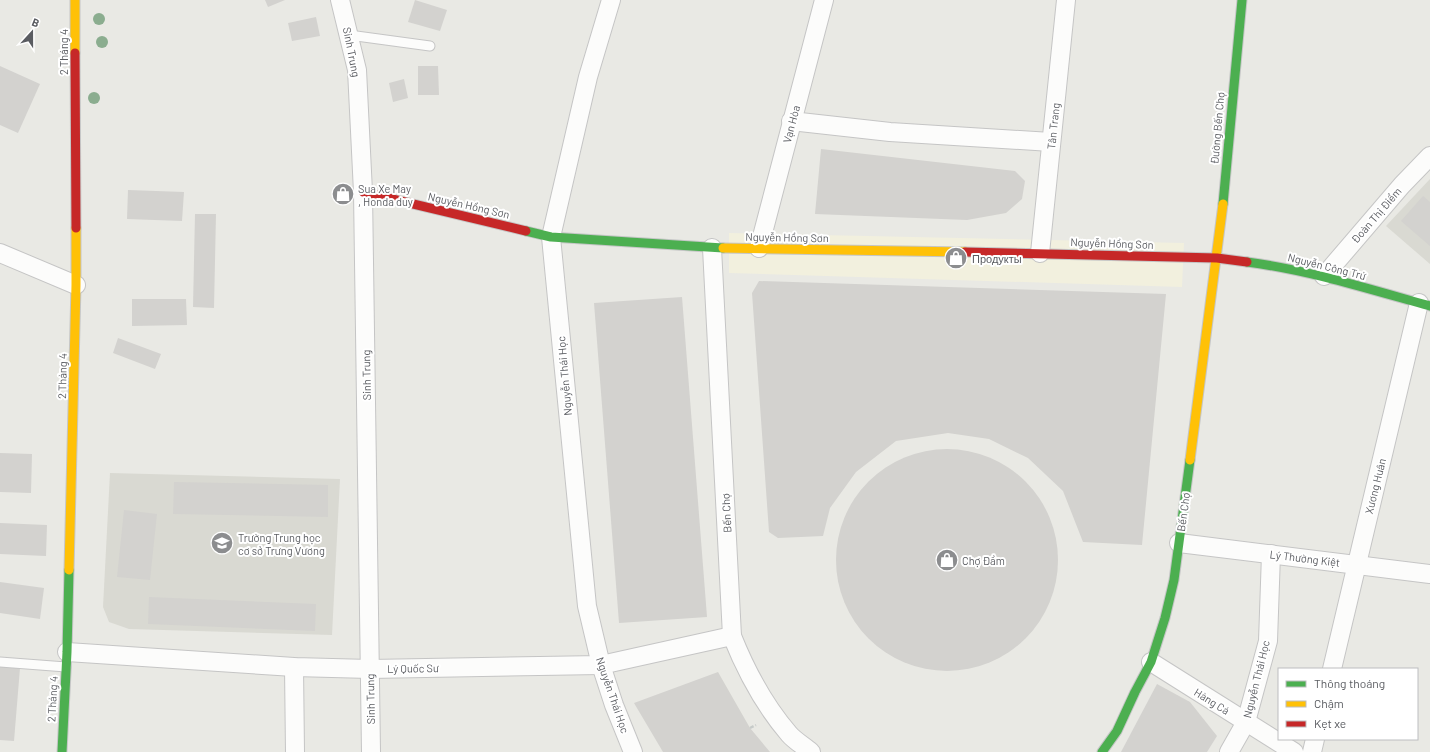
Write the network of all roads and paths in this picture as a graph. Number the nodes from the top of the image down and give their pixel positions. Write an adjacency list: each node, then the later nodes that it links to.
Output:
1 (75, 0): 20 (street, 2 Tháng 4)
2 (340, 0): 7 (street, Sinh Trung)
3 (611, 0): 13 (street, Nguyễn Thái Học)
4 (824, 0): 9 (street, Vạn Hòa)
5 (1066, 0): 10 (street, Tân Trang)
6 (1242, 0): 18 (street, Đường Bến Chợ)
7 (349, 35): 8 (lane); 12 (street, Sinh Trung)
8 (430, 46)
9 (792, 121): 10 (street); 15 (street, Vạn Hòa)
10 (1051, 142): 17 (street, Tân Trang)
11 (1430, 156): 19 (street, Đoàn Thị Điểm)
12 (364, 192): 13 (street, Nguyễn Hồng Sơn); 33 (street, Sinh Trung)
13 (551, 237): 14 (street, Nguyễn Hồng Sơn); 30 (street, Nguyễn Thái Học)
14 (712, 248): 15 (street, Nguyễn Hồng Sơn); 26 (street, Bến Chợ)
15 (759, 248): 17 (street, Nguyễn Hồng Sơn)
16 (0, 253): 20 (street)
17 (1040, 253): 18 (street, Nguyễn Hồng Sơn)
18 (1217, 258): 19 (street, Nguyễn Công Trứ); 22 (street, Bến Chợ)
19 (1324, 276): 21 (street, Nguyễn Công Trứ)
20 (76, 285): 27 (street, 2 Tháng 4)
21 (1425, 304): 24 (street, Xương Huân)
22 (1179, 543): 23 (street, Lý Thường Kiệt); 29 (street, Bến Chợ)
23 (1271, 554): 24 (street, Lý Thường Kiệt); 34 (street, Nguyễn Thái Học)
24 (1356, 565): 25 (street, Lý Thường Kiệt); 32 (street, Xương Huân)
25 (1430, 574)
26 (732, 636): 30 (street, Lý Quốc Sư); 40 (street, Bến Chợ)
27 (66, 660): 28 (lane); 31 (street, Lý Quốc Sư); 36 (street, 2 Tháng 4)
28 (0, 662)
29 (1151, 662): 34 (street, Hàng Cá); 41 (street, Bến Chợ)
30 (601, 665): 33 (street, Lý Quốc Sư); 39 (street, Nguyễn Thái Học)
31 (294, 666): 33 (street, Lý Quốc Sư); 37 (street)
32 (1332, 668)
33 (370, 669): 38 (street, Sinh Trung)
34 (1246, 722): 42 (street, Nguyễn Thái Học); 43 (street, Hàng Cá)
35 (1315, 740): 44 (street)
36 (62, 752)
37 (295, 752)
38 (371, 752)
39 (633, 752)
40 (810, 752)
41 (1102, 752)
42 (1230, 752)
43 (1294, 752)
44 (1312, 752)

